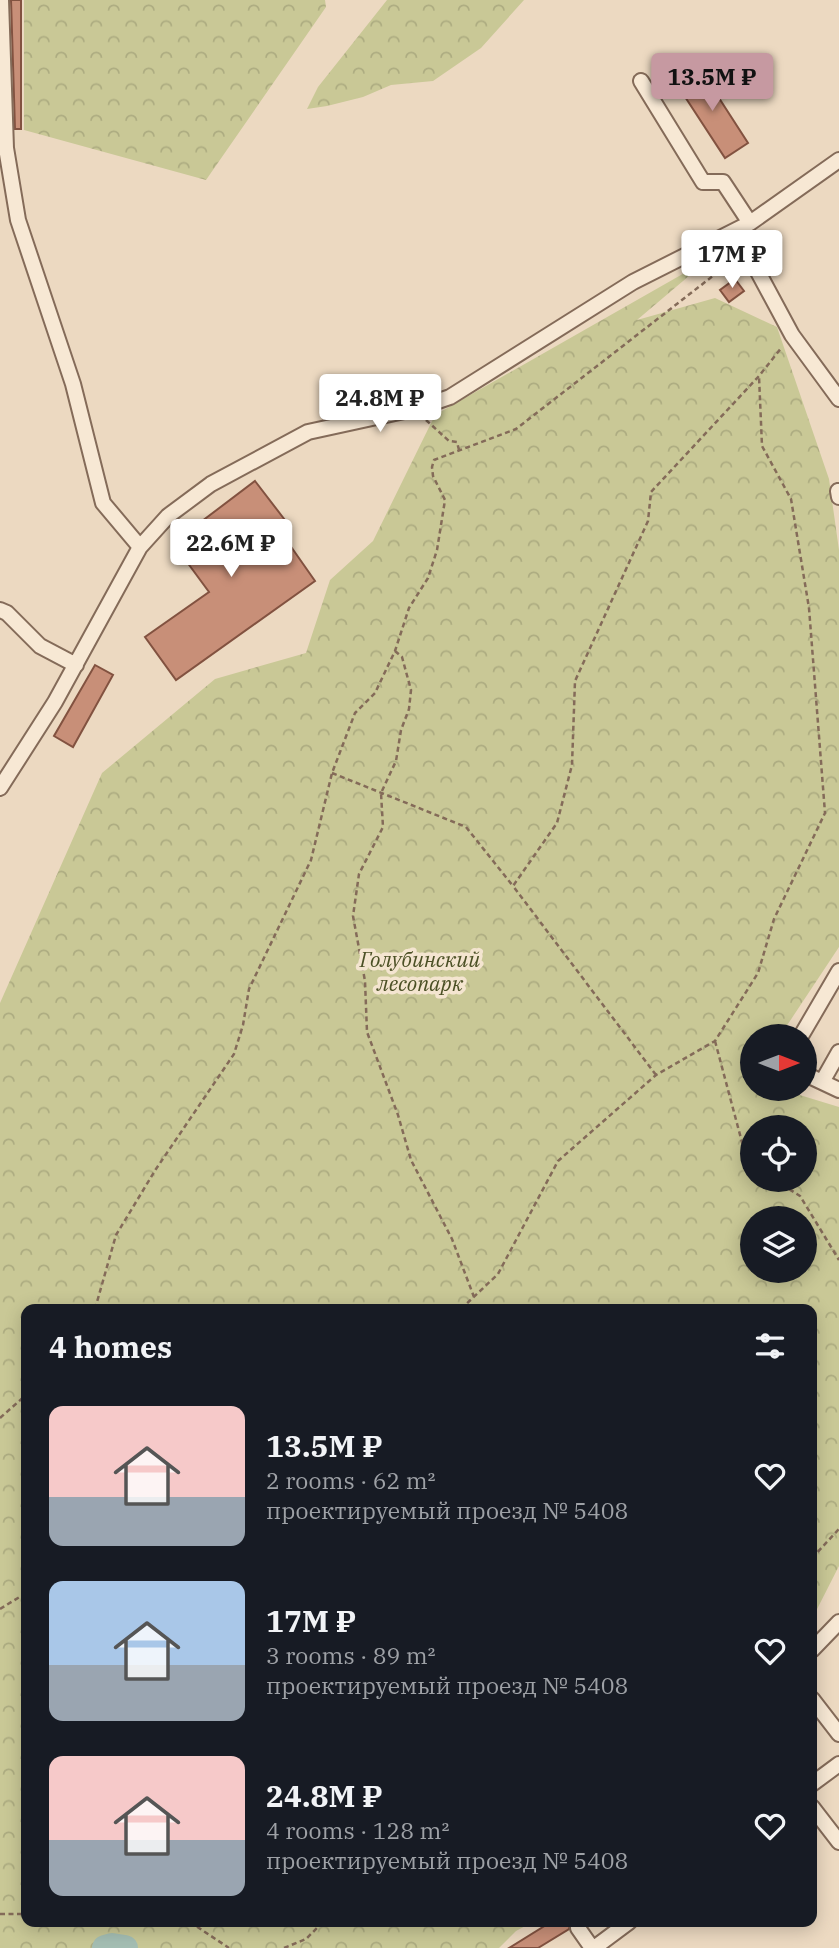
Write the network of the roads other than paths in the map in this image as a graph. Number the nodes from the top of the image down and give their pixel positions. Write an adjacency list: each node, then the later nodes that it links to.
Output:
1 (1, 0): 7 (street)
2 (641, 81): 4 (street)
3 (839, 160): 4 (street)
4 (750, 223): 5 (street)
5 (736, 231): 6 (street); 7 (street)
6 (839, 399)
7 (140, 547): 9 (street)
8 (0, 610): 9 (street)
9 (76, 665): 10 (street)
10 (0, 788)
11 (839, 971): 12 (street)
12 (808, 1024)
13 (839, 1052): 15 (street)
14 (817, 1080): 15 (street)
15 (822, 1082): 16 (street)
16 (839, 1090)
17 (839, 1622): 18 (street)
18 (817, 1645)
19 (817, 1705): 20 (street)
20 (839, 1734)
21 (839, 1764): 22 (street)
22 (817, 1780)
23 (817, 1813): 24 (street)
24 (838, 1840)
25 (622, 1927): 27 (street)
26 (578, 1928): 27 (street)
27 (593, 1948)

